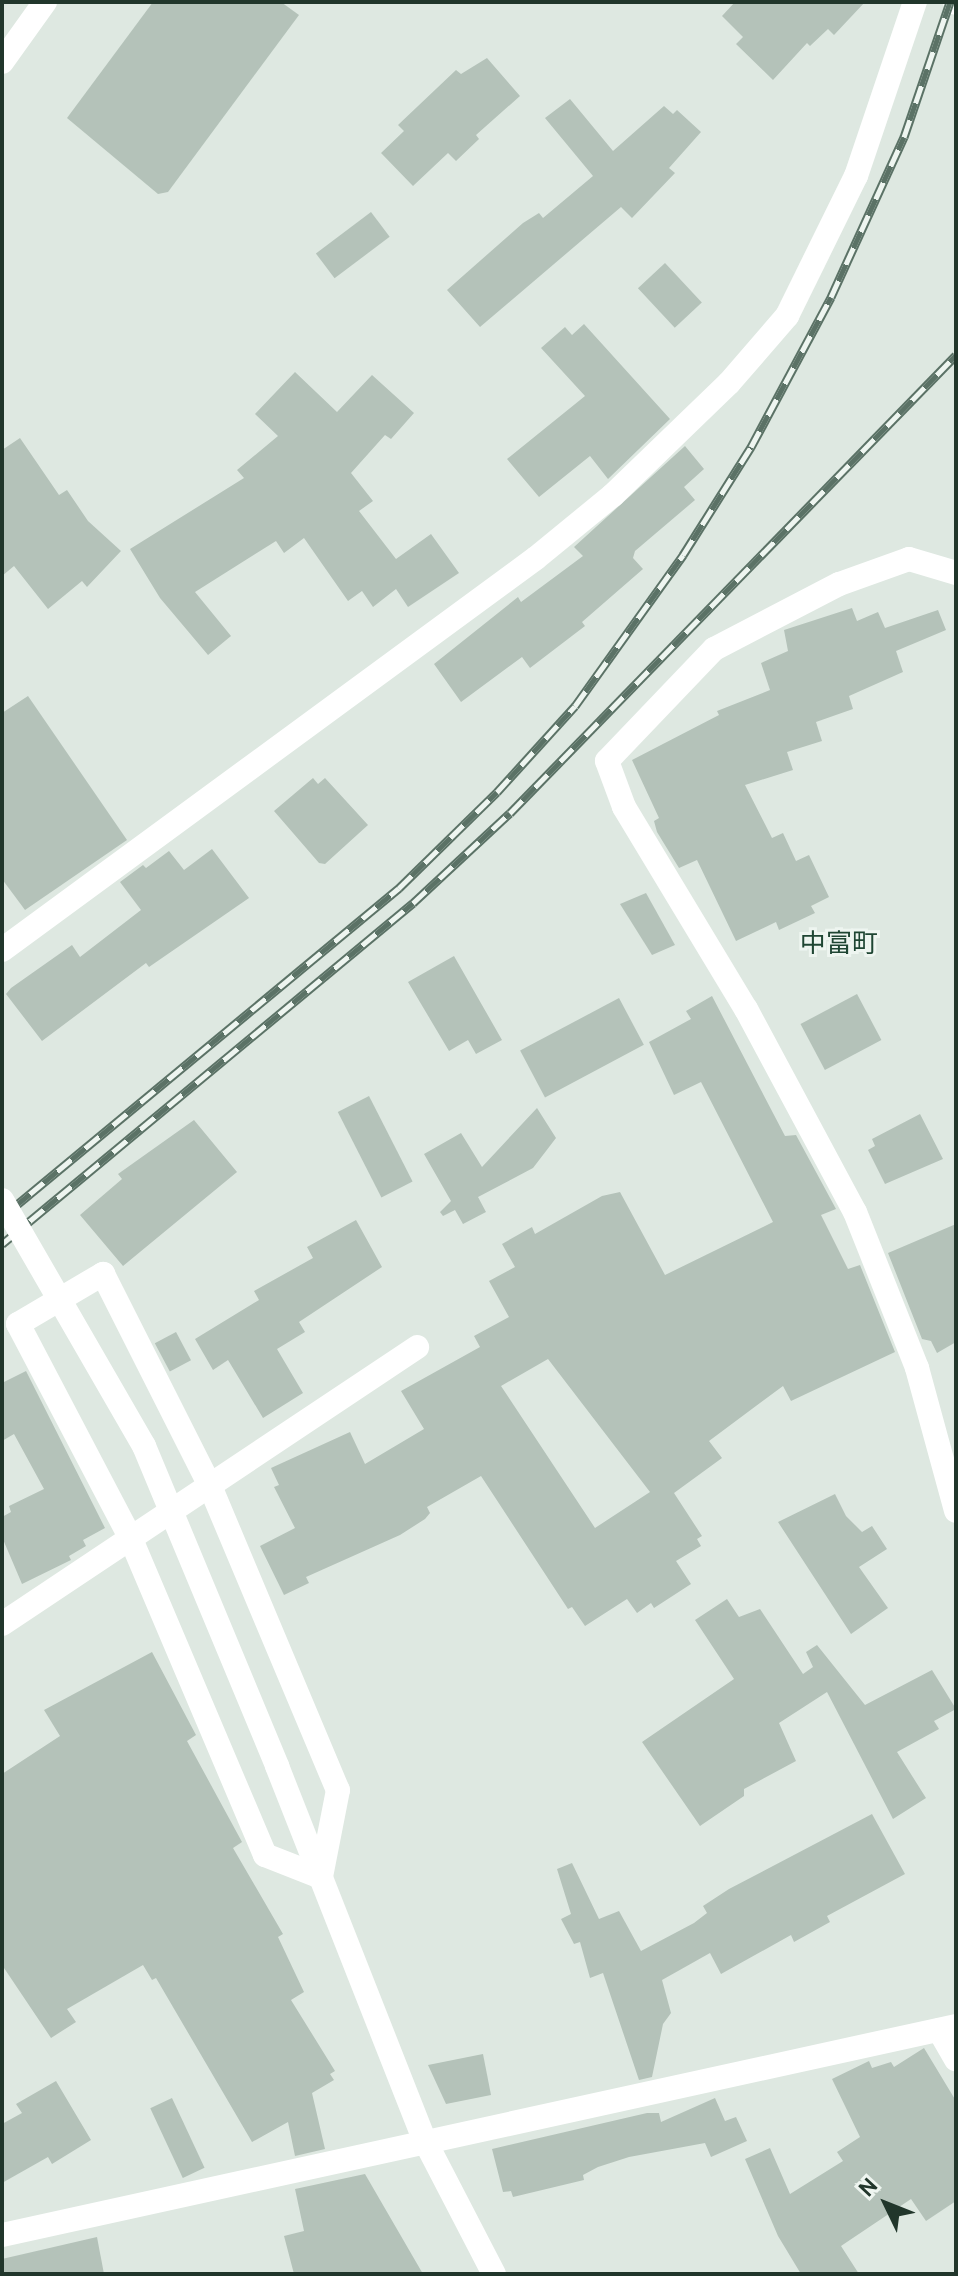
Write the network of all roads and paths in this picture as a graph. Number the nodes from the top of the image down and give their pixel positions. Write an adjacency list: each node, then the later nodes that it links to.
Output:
1 (45, 2): 3 (street)
2 (915, 2): 5 (street)
3 (2, 62)
4 (956, 573): 9 (street)
5 (2, 950)
6 (2, 1200): 12 (street, bridge)
7 (417, 1347): 8 (street)
8 (210, 1486): 10 (street); 10 (street); 12 (street)
9 (956, 1511)
10 (131, 1539): 11 (street); 12 (street)
11 (2, 1624)
12 (321, 1877): 15 (street)
13 (948, 2028): 14 (street); 15 (street)
14 (956, 2060)
15 (424, 2139): 16 (street); 17 (street)
16 (2, 2235)
17 (494, 2274)

